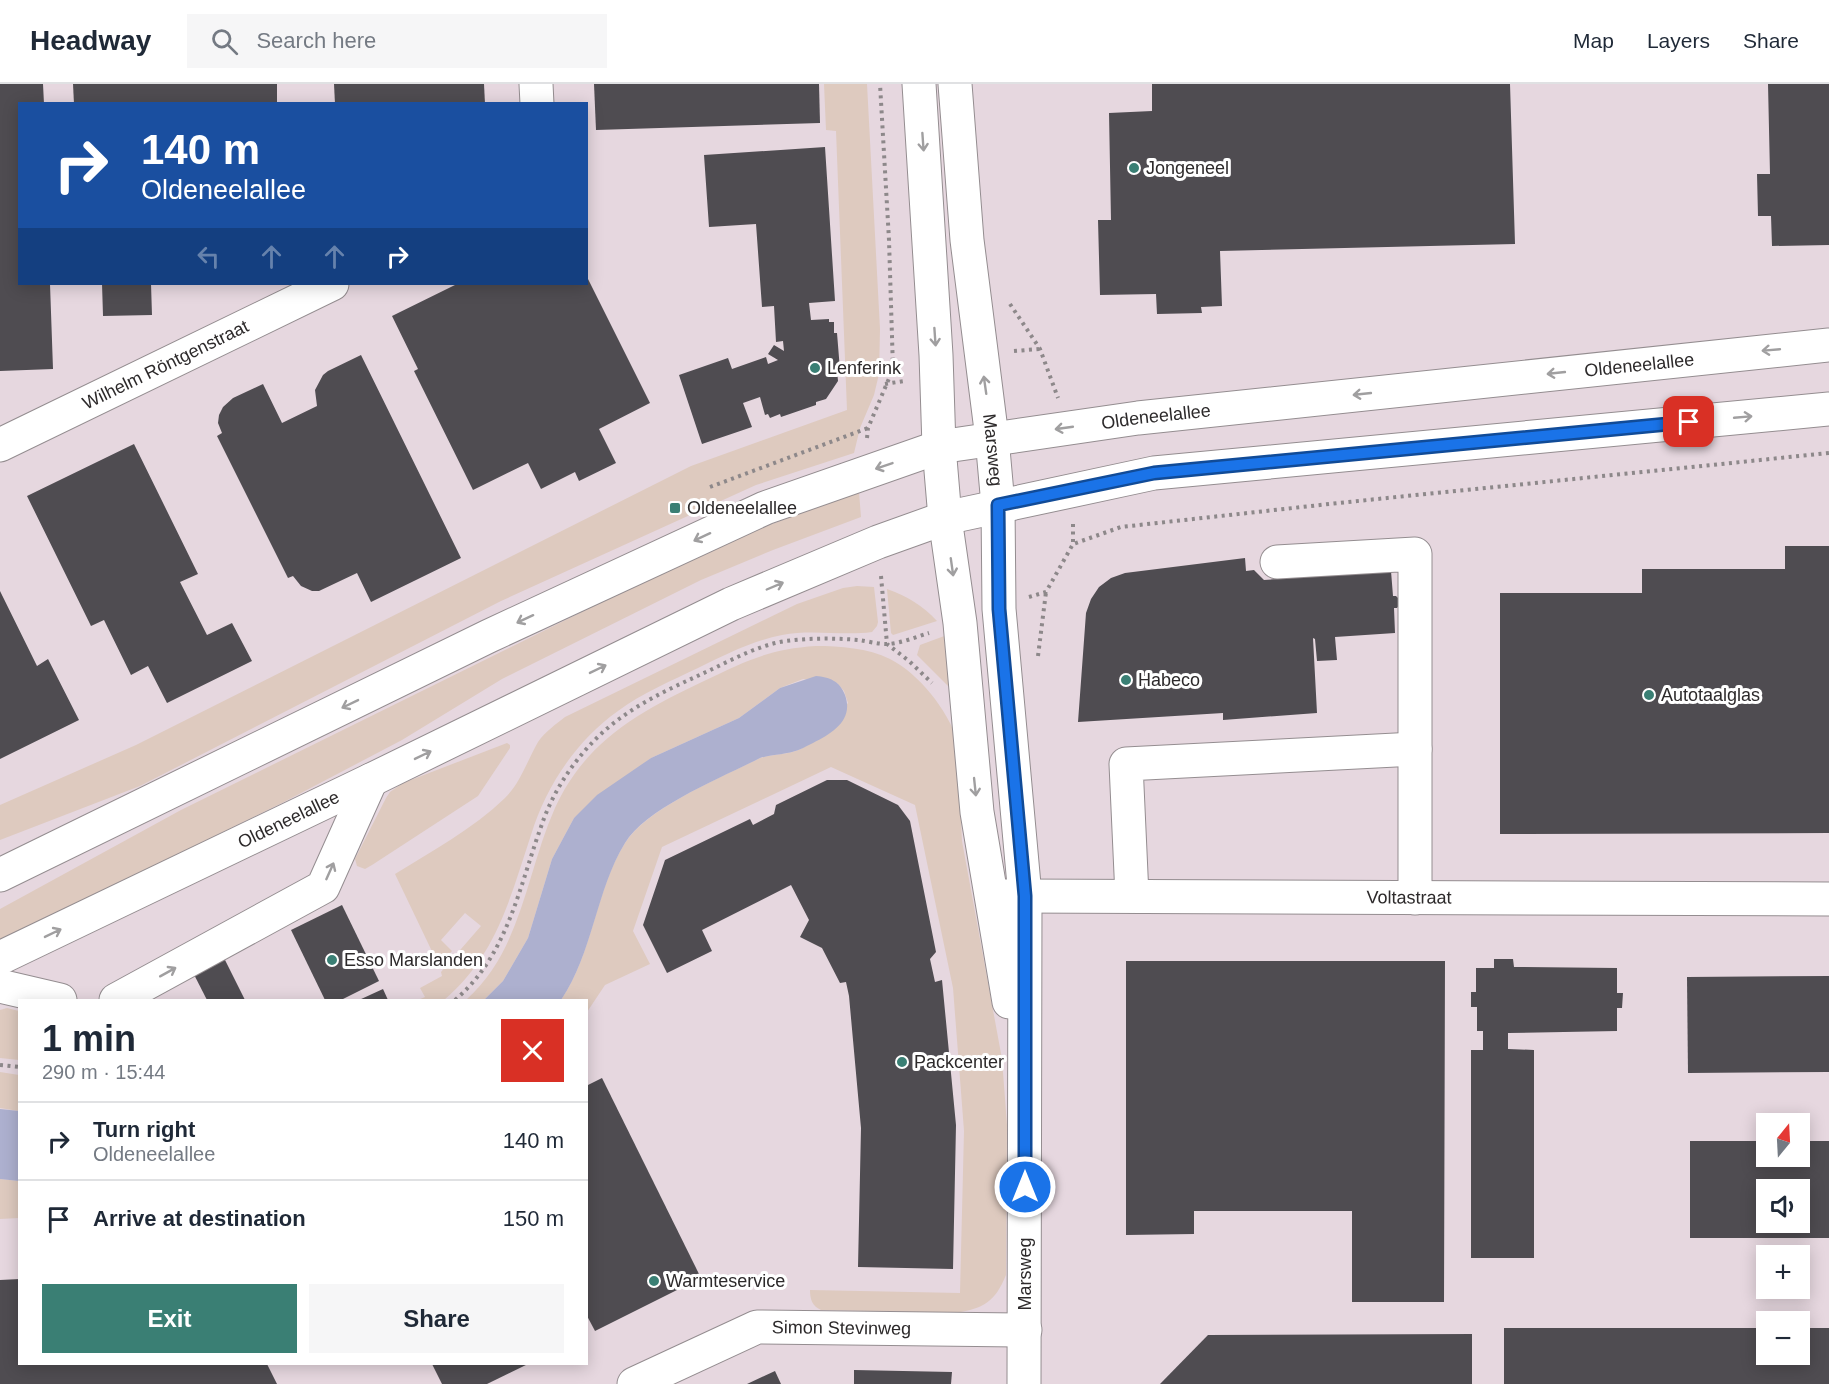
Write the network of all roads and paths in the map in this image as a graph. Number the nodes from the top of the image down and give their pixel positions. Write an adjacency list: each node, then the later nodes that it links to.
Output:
1 (536, 84): 5 (street)
2 (880, 84): 10 (path)
3 (919, 84): 14 (street, Marsweg, one-way to 14)
4 (955, 84): 12 (street, Marsweg, one-way to 4)
5 (537, 102)
6 (330, 285): 13 (street, Wilhelm Röntgenstraat)
7 (1007, 300): 11 (path)
8 (1829, 345): 11 (street, Oldeneelallee, one-way to 11)
9 (1829, 409): 18 (street, Oldeneelallee, one-way to 9)
10 (868, 428): 16 (path); 17 (path)
11 (1067, 428): 12 (street, Oldeneelallee, one-way to 12)
12 (992, 438): 14 (street, Oldeneelallee); 19 (street, Marsweg)
13 (0, 445)
14 (939, 447): 16 (street, Oldeneelallee, one-way to 16); 20 (street, Marsweg)
15 (1829, 453): 22 (path)
16 (866, 472): 30 (street, Oldeneelallee, one-way to 30)
17 (710, 487)
18 (1067, 490): 19 (street, Oldeneelallee); 22 (path)
19 (998, 505): 20 (street, Oldeneelallee); 24 (street, Marsweg)
20 (945, 518): 21 (street, Oldeneelallee); 25 (street, Marsweg, one-way to 25)
21 (878, 542): 26 (path); 29 (street, Oldeneelallee, one-way to 21)
22 (1073, 544): 24 (path)
23 (1277, 562): 28 (street)
24 (999, 609): 32 (street, Marsweg)
25 (960, 623): 26 (path); 31 (street, Marsweg, one-way to 31)
26 (887, 644): 27 (path); 40 (path)
27 (935, 686)
28 (1415, 749): 33 (street); 34 (street)
29 (371, 780): 36 (street, Oldeneelallee, one-way to 29); 39 (street, one-way to 29)
30 (0, 875)
31 (991, 896): 32 (street, Voltastraat); 43 (street, Marsweg)
32 (1025, 896): 33 (street, Voltastraat); 43 (street, Marsweg)
33 (1132, 896): 34 (street, Voltastraat)
34 (1415, 898): 35 (street, Voltastraat)
35 (1829, 899)
36 (0, 958)
37 (0, 986): 38 (street)
38 (56, 999)
39 (118, 999)
40 (456, 999)
41 (0, 1065): 42 (path)
42 (18, 1067)
43 (1024, 1092): 44 (street, Marsweg)
44 (1025, 1330): 45 (street, Simon Stevinweg); 46 (street, Marsweg)
45 (634, 1384)
46 (1024, 1384)

